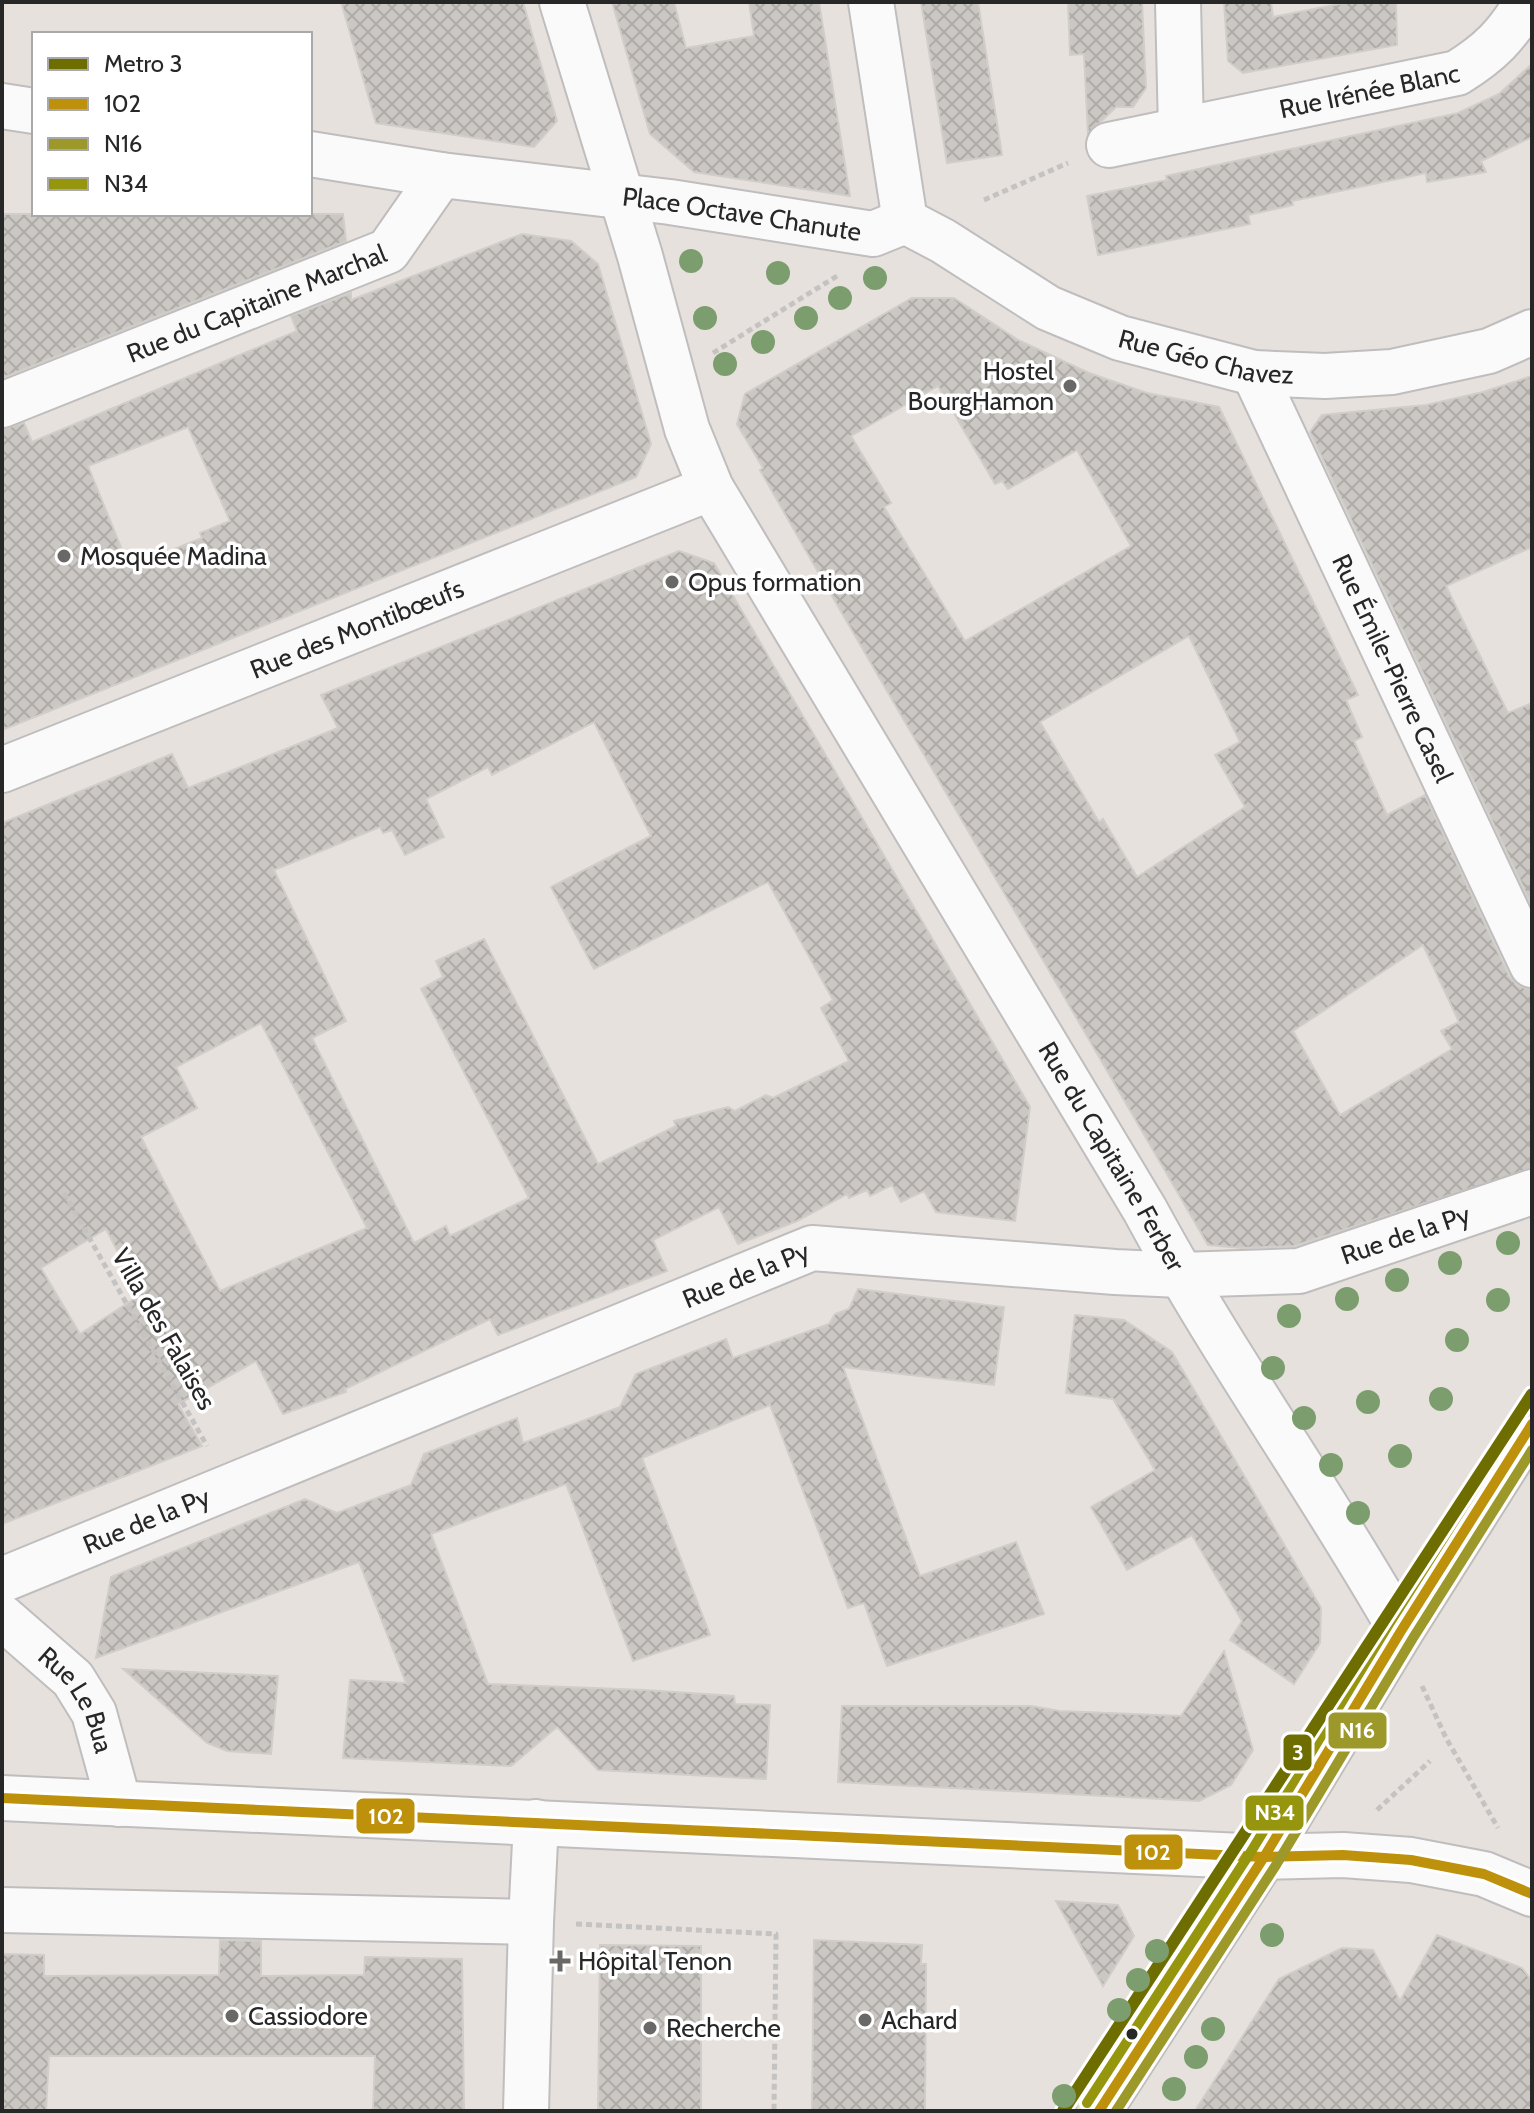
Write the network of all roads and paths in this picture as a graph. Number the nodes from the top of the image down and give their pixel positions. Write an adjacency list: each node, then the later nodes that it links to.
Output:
1 (562, 2): 11 (street)
2 (871, 2): 13 (street)
3 (1178, 2): 7 (street)
4 (1527, 2): 7 (street, Rue Irénée Blanc)
5 (2, 106): 6 (street)
6 (32, 111)
7 (1181, 130): 8 (street, Rue Irénée Blanc)
8 (1109, 145): 12 (path)
9 (312, 154): 10 (street)
10 (441, 175): 11 (street); 18 (street, Rue du Capitaine Marchal)
11 (622, 198): 13 (street, Place Octave Chanute); 19 (street, Place Octave Chanute)
12 (984, 200)
13 (905, 221): 17 (street, Rue Géo Chavez)
14 (842, 273): 16 (path, Place Octave Chanute)
15 (1532, 332): 17 (street, Rue Géo Chavez)
16 (703, 358)
17 (1254, 373): 22 (street, Rue Émile-Pierre Casel)
18 (2, 405)
19 (687, 429): 20 (street, Rue du Capitaine Ferber)
20 (711, 488): 21 (street, Rue des Montibœufs); 25 (street, Rue du Capitaine Ferber)
21 (2, 770)
22 (1532, 965)
23 (1532, 1192): 25 (street, Rue de la Py)
24 (64, 1193): 27 (path, Villa des Falaises)
25 (1180, 1275): 27 (street, Rue de la Py); 30 (street, Rue du Capitaine Ferber)
26 (1532, 1424): 30 (main road)
27 (230, 1485): 28 (street, Rue de la Py)
28 (2, 1580)
29 (2, 1617): 33 (street, Rue Le Bua)
30 (1401, 1631): 36 (path); 37 (main road)
31 (1430, 1761): 34 (path)
32 (2, 1798): 33 (street)
33 (119, 1804): 35 (street)
34 (1375, 1812)
35 (536, 1822): 37 (street); 40 (street)
36 (1501, 1833)
37 (1264, 1857): 38 (street); 43 (main road)
38 (1532, 1894)
39 (2, 1910): 40 (street)
40 (531, 1922): 41 (street); 42 (path)
41 (526, 2111)
42 (774, 2111)
43 (1099, 2111)

